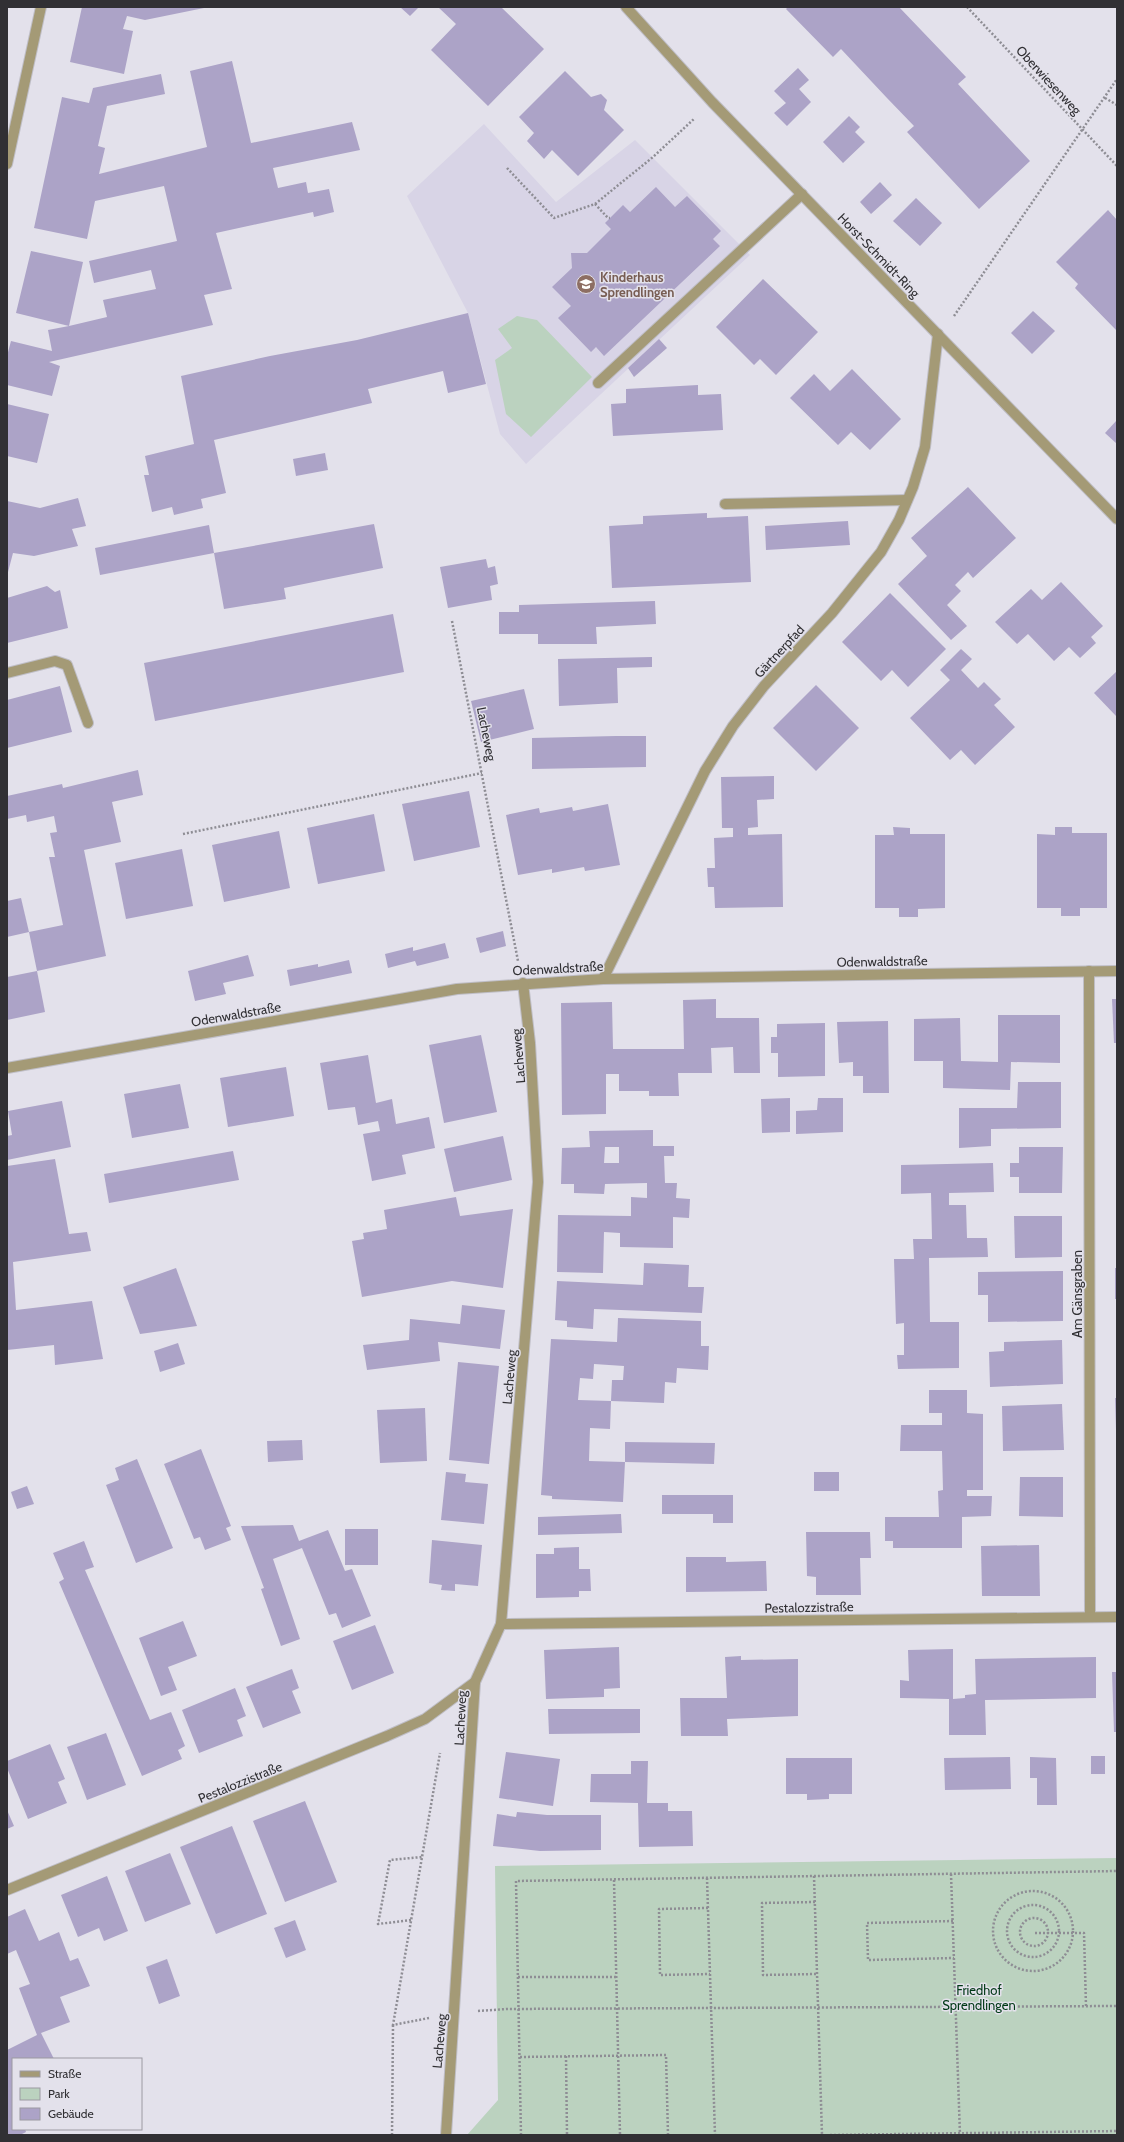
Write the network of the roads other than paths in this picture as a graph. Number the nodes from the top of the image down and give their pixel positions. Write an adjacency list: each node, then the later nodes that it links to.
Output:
1 (41, 7): 3 (street)
2 (626, 7): 4 (street, Horst-Schmidt-Ring)
3 (7, 164)
4 (802, 194): 5 (street, Horst-Schmidt-Ring); 6 (street)
5 (938, 334): 7 (street, Gärtnerpfad); 9 (street, Horst-Schmidt-Ring)
6 (598, 383)
7 (907, 500): 8 (street); 14 (street, Gärtnerpfad)
8 (725, 504)
9 (1117, 519)
10 (7, 673): 11 (street)
11 (88, 723)
12 (1089, 971): 13 (street, Odenwaldstraße); 14 (street, Odenwaldstraße); 17 (street, Am Gänsgraben)
13 (1117, 971)
14 (603, 979): 15 (street, Odenwaldstraße)
15 (523, 983): 16 (street, Odenwaldstraße); 19 (street, Lacheweg)
16 (7, 1068)
17 (1090, 1617): 18 (street, Pestalozzistraße); 19 (street, Pestalozzistraße)
18 (1117, 1617)
19 (501, 1624): 20 (street, Lacheweg)
20 (474, 1682): 21 (street, Pestalozzistraße); 22 (street, Lacheweg)
21 (7, 1890)
22 (446, 2135)

